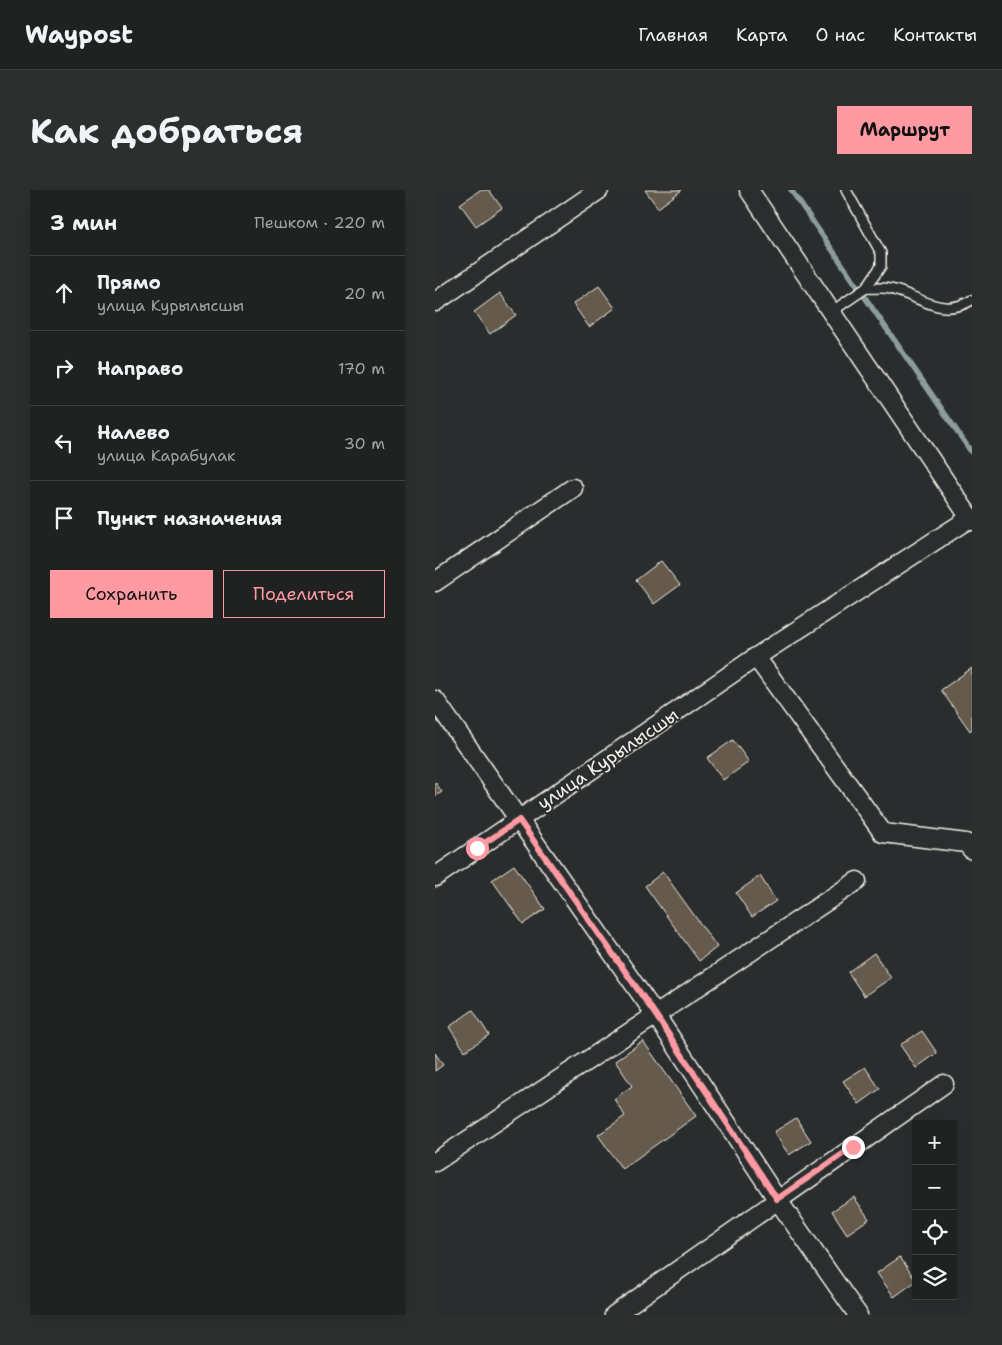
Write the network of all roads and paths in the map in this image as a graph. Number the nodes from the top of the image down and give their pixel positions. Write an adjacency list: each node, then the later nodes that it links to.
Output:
1 (599, 190): 6 (street)
2 (749, 190): 7 (street)
3 (846, 190): 4 (lane)
4 (866, 288): 5 (lane); 7 (lane)
5 (972, 300)
6 (435, 302)
7 (831, 312): 9 (street)
8 (573, 488): 10 (street)
9 (971, 519): 11 (street, улица Курылысшы)
10 (435, 582)
11 (756, 657): 13 (street, улица Курылысшы); 14 (street)
12 (435, 700): 13 (street)
13 (519, 820): 15 (street, улица Курылысшы); 17 (street)
14 (972, 850)
15 (435, 877)
16 (857, 881): 17 (street)
17 (655, 1014): 19 (street); 20 (street)
18 (944, 1084): 20 (street)
19 (435, 1162)
20 (777, 1199): 21 (street); 22 (street)
21 (614, 1315)
22 (858, 1315)

